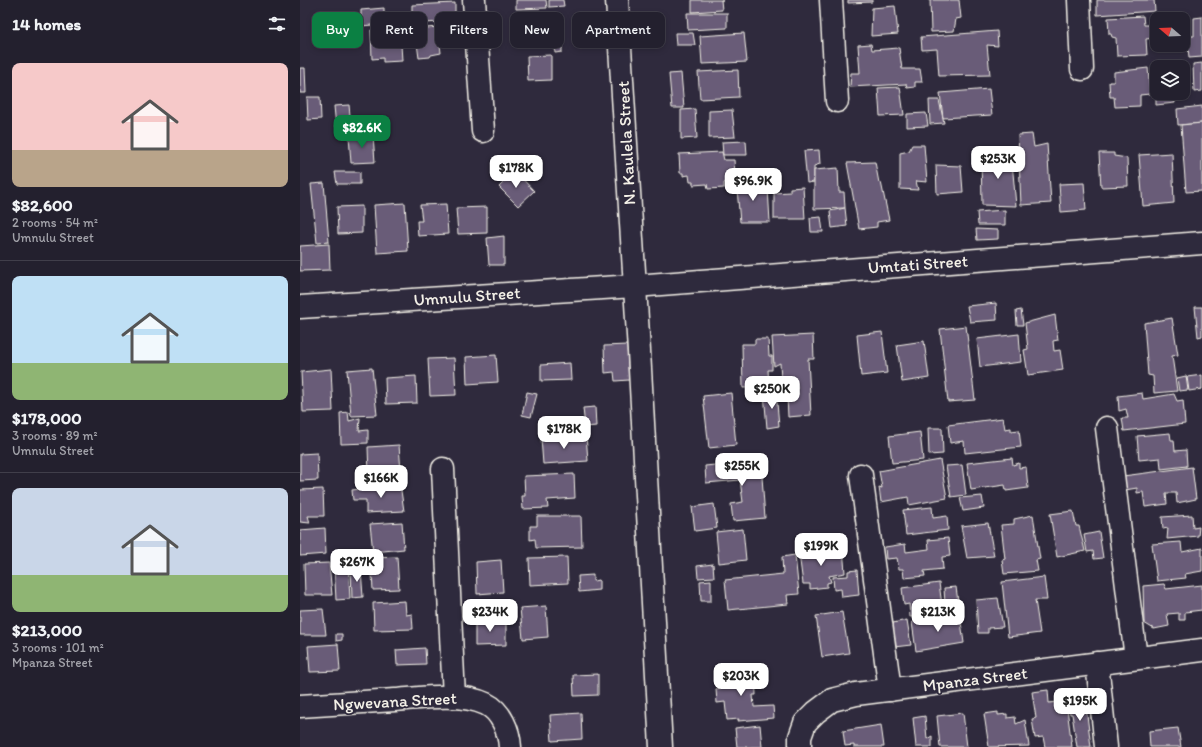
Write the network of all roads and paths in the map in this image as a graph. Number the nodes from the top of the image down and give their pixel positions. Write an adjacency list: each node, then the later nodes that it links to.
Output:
1 (474, 0): 7 (street)
2 (617, 0): 9 (street, N. Kaulela Street)
3 (831, 0): 6 (street)
4 (1079, 0): 5 (street)
5 (1082, 69)
6 (836, 101)
7 (482, 131)
8 (1202, 243): 9 (street, Umtati Street)
9 (635, 286): 10 (street, Umnulu Street); 21 (street, N. Kaulela Street)
10 (300, 307)
11 (1107, 428): 15 (street)
12 (443, 469): 18 (street)
13 (861, 475): 17 (street)
14 (1202, 650): 15 (street, Mpanza Street)
15 (1136, 658): 16 (street, Mpanza Street)
16 (1097, 663): 17 (street, Mpanza Street); 23 (street)
17 (890, 690): 22 (street, Mpanza Street)
18 (454, 698): 19 (street, Ngwevana Street); 20 (street, Ngwevana Street)
19 (300, 706)
20 (510, 747)
21 (661, 747)
22 (800, 747)
23 (1106, 747)

